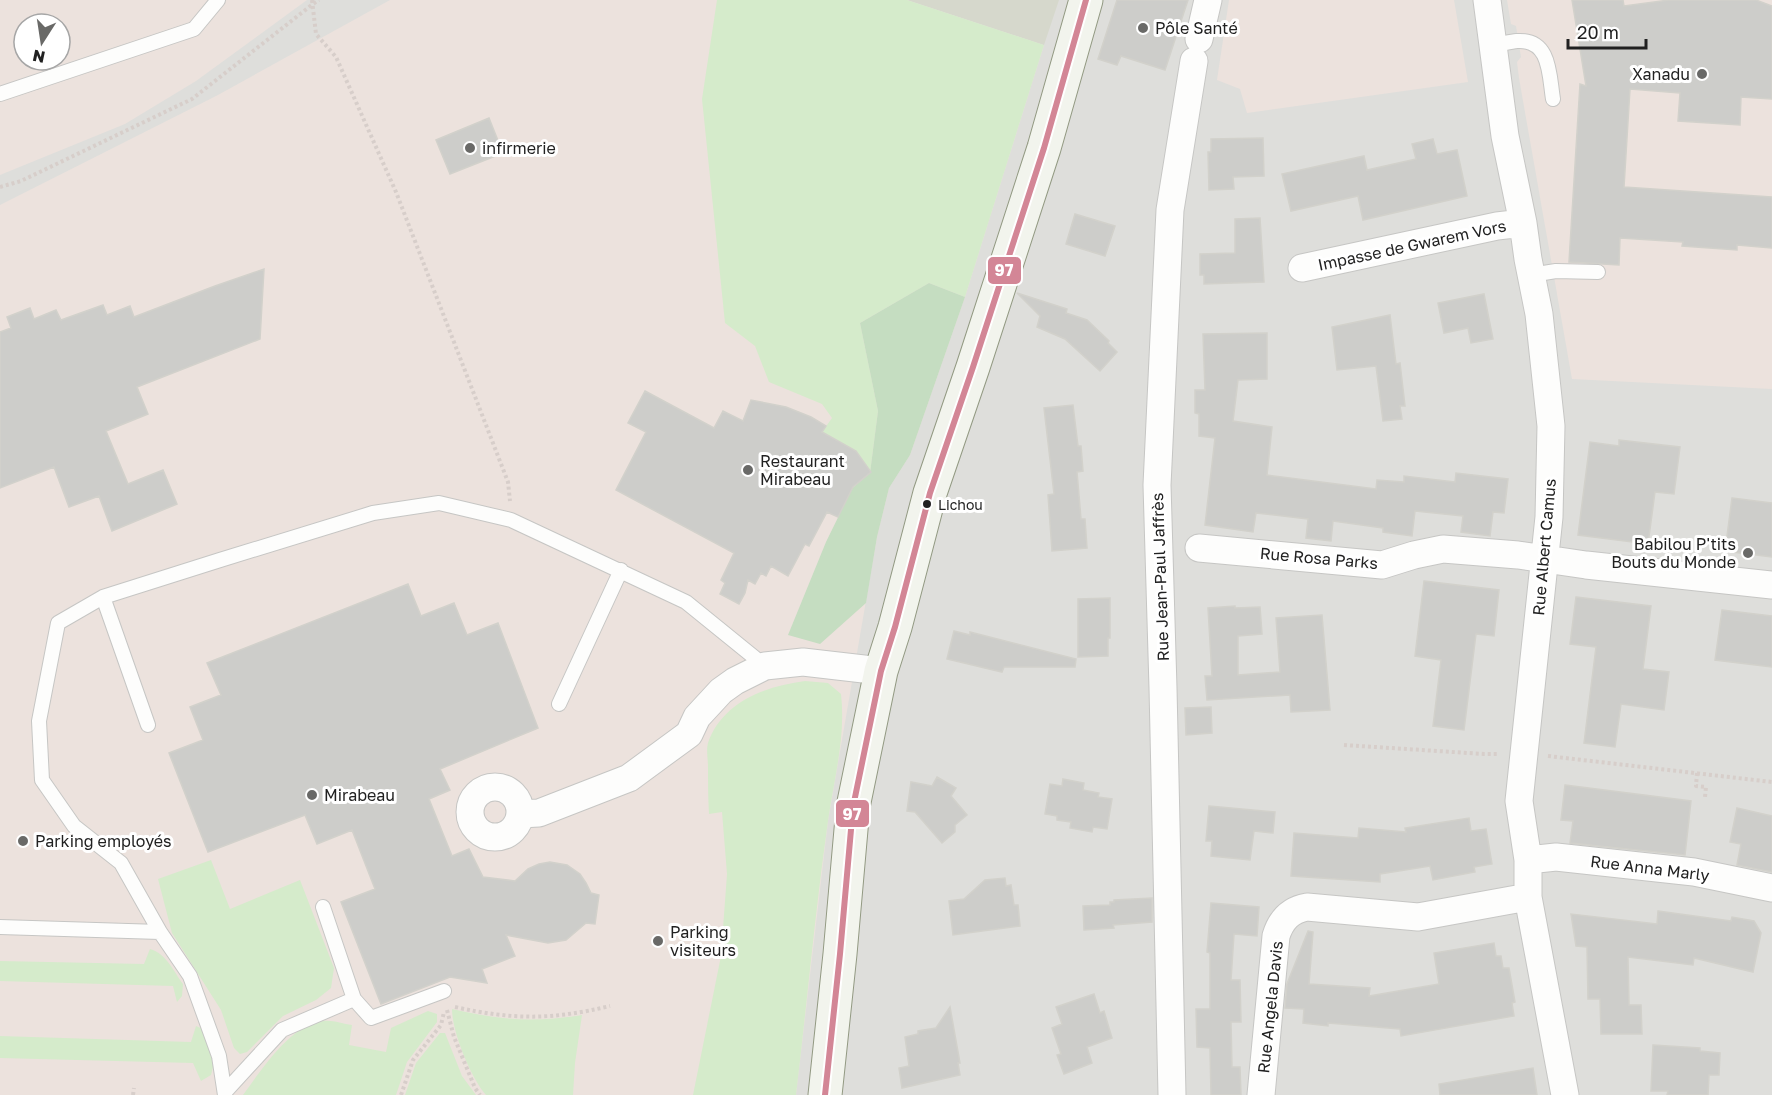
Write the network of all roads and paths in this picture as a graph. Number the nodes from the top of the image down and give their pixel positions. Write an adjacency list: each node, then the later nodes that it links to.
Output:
1 (218, 0): 8 (lane)
2 (319, 0): 6 (path)
3 (1086, 0): 22 (main road)
4 (1208, 0): 46 (street, Rue Jean-Paul Jaffrès)
5 (1487, 0): 7 (street, Rue Albert Camus)
6 (312, 2): 10 (path); 15 (path)
7 (1493, 45): 9 (lane); 11 (street, Rue Albert Camus)
8 (0, 94)
9 (1552, 99)
10 (0, 187)
11 (1523, 224): 12 (street, Impasse de Gwarem Vors); 14 (street, Rue Albert Camus)
12 (1302, 268)
13 (1598, 272): 14 (lane)
14 (1531, 275): 17 (street, Rue Albert Camus)
15 (512, 520): 18 (lane); 20 (lane)
16 (1199, 548): 17 (street, Rue Rosa Parks)
17 (1545, 559): 19 (street, Rue Rosa Parks); 26 (street, Rue Albert Camus)
18 (621, 570): 21 (lane); 23 (lane)
19 (1772, 585)
20 (103, 597): 24 (lane); 36 (lane)
21 (765, 666): 22 (street); 30 (street)
22 (881, 671): 45 (main road)
23 (559, 704)
24 (148, 725)
25 (1344, 745): 26 (path)
26 (1523, 753): 27 (path); 31 (street, Rue Albert Camus)
27 (1697, 773): 28 (path); 29 (path)
28 (1772, 782)
29 (1705, 797)
30 (520, 814)
31 (1527, 860): 32 (street, Rue Anna Marly); 33 (street, Rue Albert Camus)
32 (1772, 888)
33 (1528, 897): 47 (street, Rue Angela Davis); 48 (street, Rue Albert Camus)
34 (323, 907): 38 (lane)
35 (0, 927): 36 (lane)
36 (160, 932): 41 (lane)
37 (445, 998): 38 (lane); 39 (path); 43 (path); 44 (path)
38 (354, 999): 41 (lane)
39 (610, 1006)
40 (134, 1088): 42 (path)
41 (225, 1093)
42 (133, 1095)
43 (401, 1095)
44 (480, 1095)
45 (825, 1095)
46 (1172, 1095)
47 (1261, 1095)
48 (1565, 1095)

